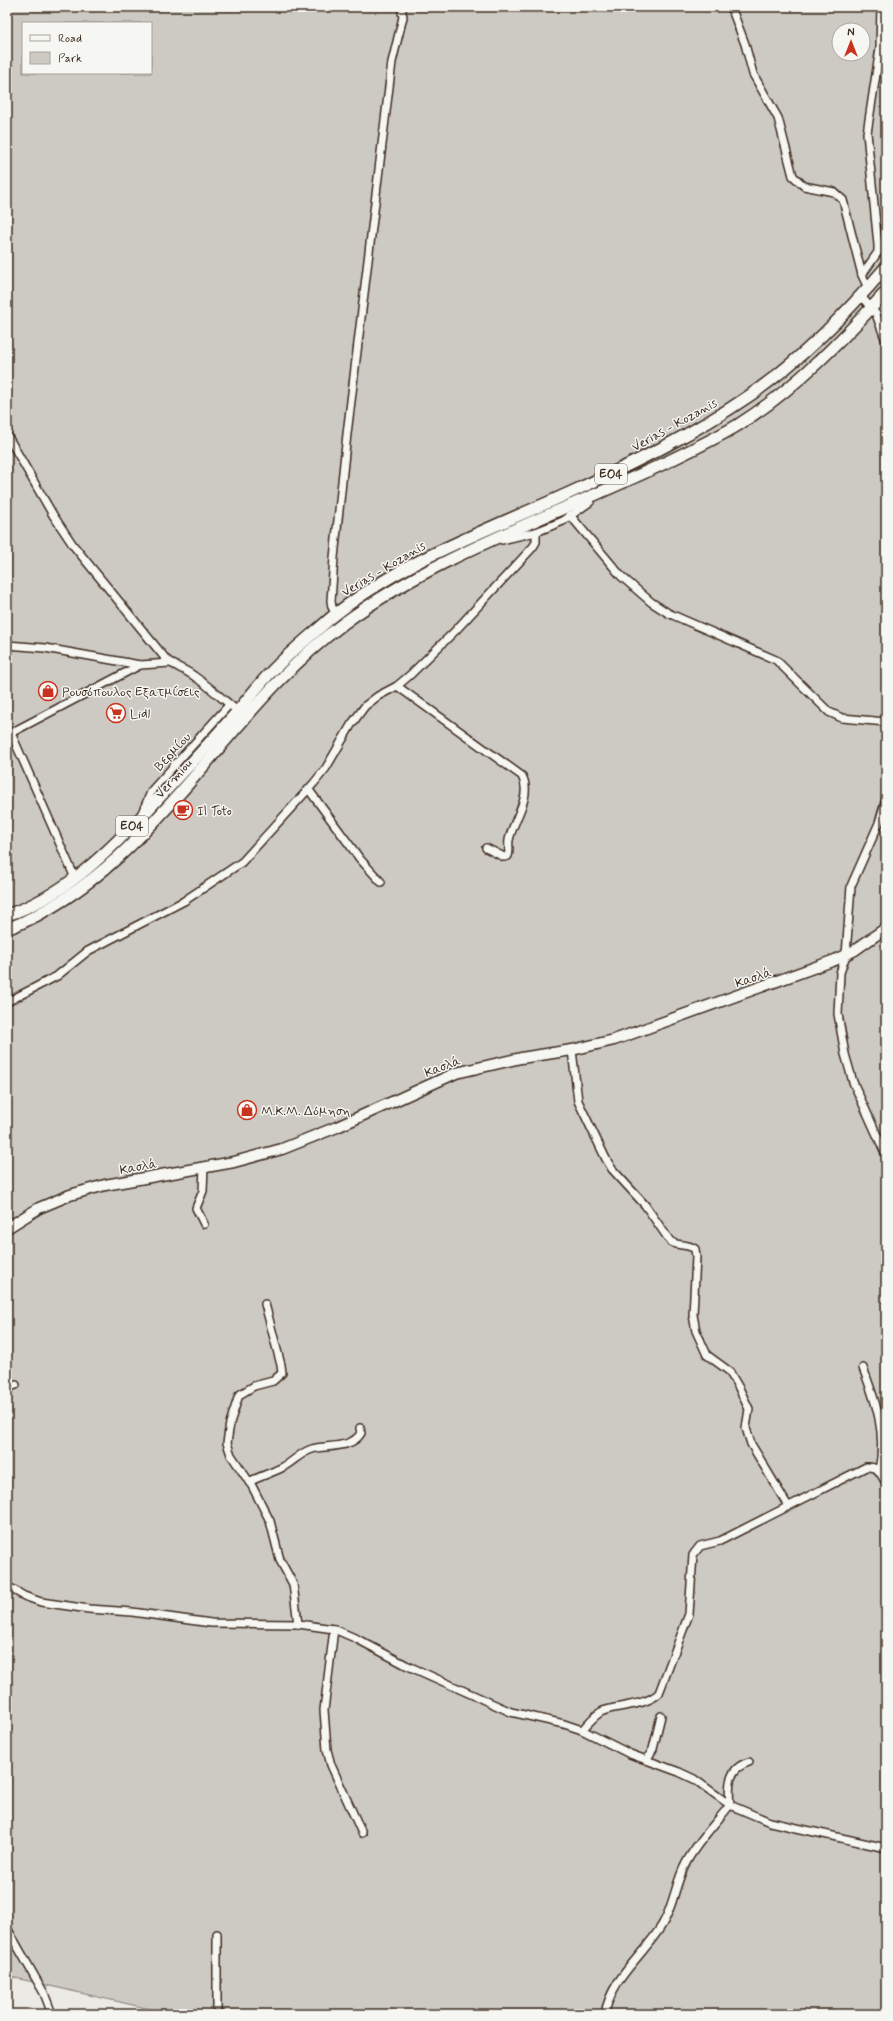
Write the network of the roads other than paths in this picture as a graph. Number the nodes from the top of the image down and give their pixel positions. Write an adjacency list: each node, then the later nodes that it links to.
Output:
1 (401, 7): 15 (street)
2 (731, 7): 5 (street)
3 (881, 7): 5 (street)
4 (886, 267): 6 (main road, Verias - Kozanis / ΕΟ4)
5 (862, 275): 6 (street)
6 (864, 292): 8 (street); 15 (main road, Verias - Kozanis / ΕΟ4)
7 (886, 292): 8 (main road, Verias - Kozanis / ΕΟ4)
8 (872, 308): 9 (street); 11 (main road, Verias - Kozanis / ΕΟ4)
9 (886, 341)
10 (7, 435): 18 (street)
11 (617, 485): 12 (street); 14 (main road, Verias - Kozanis / ΕΟ4)
12 (570, 515): 13 (street); 22 (street)
13 (536, 532): 14 (street); 20 (street)
14 (477, 548): 16 (main road, Verias - Kozanis / ΕΟ4)
15 (336, 614): 21 (main road, Vermiou / ΕΟ4)
16 (344, 624): 21 (main road, Vermiou / ΕΟ4)
17 (7, 645): 19 (street)
18 (170, 663): 19 (street); 21 (street)
19 (140, 665): 23 (street)
20 (397, 686): 24 (street); 26 (street)
21 (237, 711): 27 (main road, Vermiou / ΕΟ4); 31 (main road, Vermiou / ΕΟ4)
22 (886, 722)
23 (9, 734): 27 (street)
24 (308, 790): 28 (street); 33 (street)
25 (886, 799): 32 (street)
26 (486, 848)
27 (75, 878): 29 (main road, Vermiou / ΕΟ4)
28 (381, 882)
29 (7, 915)
30 (886, 928): 32 (street, Κασλά)
31 (7, 929)
32 (846, 955): 34 (street, Κασλά); 35 (street)
33 (7, 1002)
34 (572, 1050): 36 (street, Κασλά); 47 (street)
35 (886, 1155)
36 (204, 1167): 37 (street); 38 (street, Κασλά)
37 (204, 1224)
38 (7, 1228)
39 (265, 1304): 45 (street)
40 (863, 1368): 44 (street)
41 (16, 1385): 42 (street)
42 (7, 1388)
43 (360, 1428): 45 (street)
44 (879, 1470): 46 (street); 47 (street)
45 (249, 1482): 49 (street)
46 (886, 1483)
47 (788, 1506): 52 (street)
48 (7, 1586): 49 (street)
49 (298, 1624): 50 (street)
50 (334, 1629): 52 (street); 56 (street)
51 (660, 1716): 53 (street)
52 (582, 1730): 53 (street)
53 (647, 1759): 55 (street)
54 (749, 1762): 55 (street)
55 (730, 1805): 57 (street); 62 (street)
56 (362, 1834)
57 (886, 1848)
58 (7, 1928): 60 (street)
59 (217, 1934): 61 (street)
60 (52, 2014)
61 (217, 2014)
62 (604, 2014)

